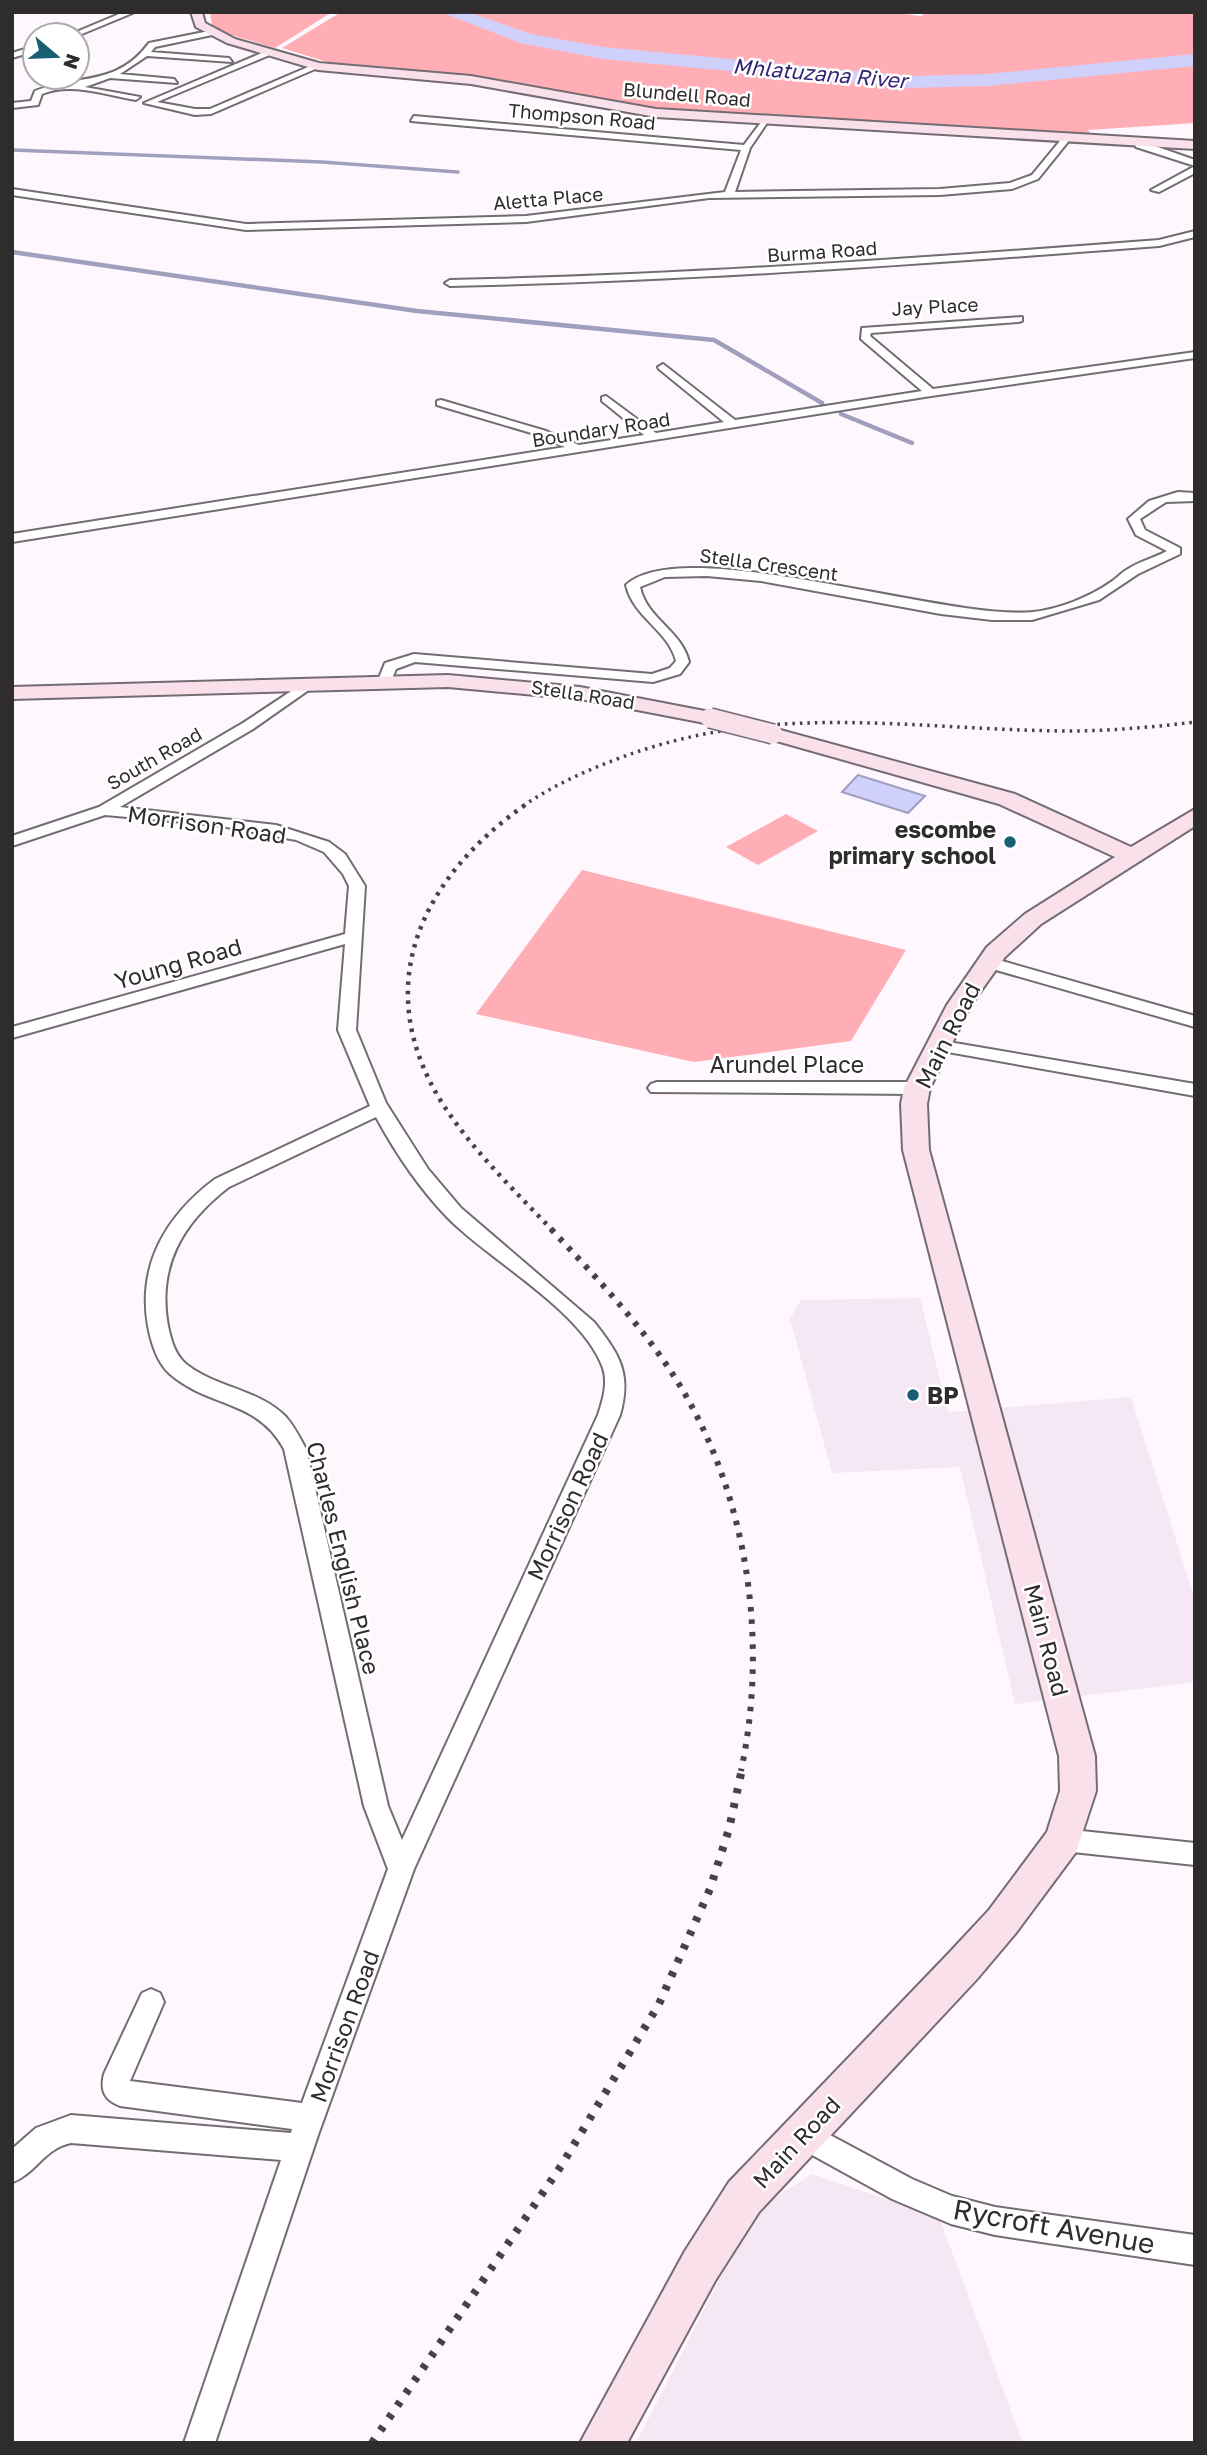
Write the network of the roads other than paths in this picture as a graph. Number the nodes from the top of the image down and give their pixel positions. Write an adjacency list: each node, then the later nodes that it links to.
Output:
1 (131, 12): 3 (street)
2 (195, 12): 4 (main road)
3 (92, 28)
4 (209, 33): 5 (main road, Blundell Road); 6 (street)
5 (269, 52): 8 (main road, Blundell Road); 8 (street)
6 (146, 54): 7 (street); 9 (street)
7 (229, 60)
8 (318, 66): 16 (main road, Blundell Road)
9 (108, 76): 10 (street); 11 (street)
10 (91, 80)
11 (174, 81)
12 (91, 90): 14 (street)
13 (41, 91): 15 (street)
14 (136, 97)
15 (12, 106)
16 (768, 119): 18 (main road, Blundell Road); 21 (street)
17 (414, 120): 21 (street, Thompson Road)
18 (1067, 138): 19 (main road, Blundell Road); 26 (street, Aletta Place)
19 (1135, 140): 20 (main road, Blundell Road); 22 (street)
20 (1195, 145)
21 (746, 148): 26 (street)
22 (1195, 163)
23 (1195, 169): 24 (street)
24 (1156, 190)
25 (14, 193): 26 (street, Aletta Place)
26 (729, 195)
27 (1195, 234): 28 (street, Burma Road)
28 (450, 283)
29 (1018, 319): 32 (street, Jay Place)
30 (1195, 355): 32 (street, Boundary Road)
31 (659, 371): 35 (street)
32 (931, 393): 35 (street, Boundary Road)
33 (606, 399): 36 (street)
34 (441, 403): 37 (street)
35 (730, 426): 36 (street, Boundary Road)
36 (655, 438): 37 (street, Boundary Road)
37 (581, 450): 39 (street, Boundary Road)
38 (1195, 497): 40 (street, Stella Crescent)
39 (12, 538)
40 (384, 683): 41 (main road, Stella Road); 46 (main road, Stella Road, bridge)
41 (305, 686): 42 (main road, Stella Road); 43 (street, South Road)
42 (12, 693)
43 (104, 810): 45 (street, South Road); 47 (street, Morrison Road)
44 (1195, 816): 46 (main road, Main Road)
45 (12, 841)
46 (1130, 855): 48 (main road, Main Road)
47 (355, 936): 50 (street, Young Road); 55 (street, Morrison Road)
48 (988, 962): 49 (street); 51 (main road, Main Road)
49 (1195, 1022)
50 (12, 1032)
51 (937, 1045): 53 (main road, Main Road); 54 (street)
52 (657, 1088): 53 (street, Arundel Place)
53 (917, 1088): 56 (main road, Main Road)
54 (1195, 1090)
55 (380, 1108): 58 (street, Morrison Road); 58 (street, Charles English Place)
56 (1063, 1840): 57 (street); 61 (main road, Main Road)
57 (1195, 1854)
58 (401, 1869): 60 (street, Morrison Road)
59 (151, 2002): 60 (street)
60 (310, 2118): 62 (street, Morrison Road)
61 (804, 2135): 64 (street, Rycroft Avenue); 66 (main road, Main Road)
62 (300, 2148): 63 (street); 65 (street, Morrison Road)
63 (13, 2168)
64 (1195, 2250)
65 (199, 2443)
66 (602, 2443)

